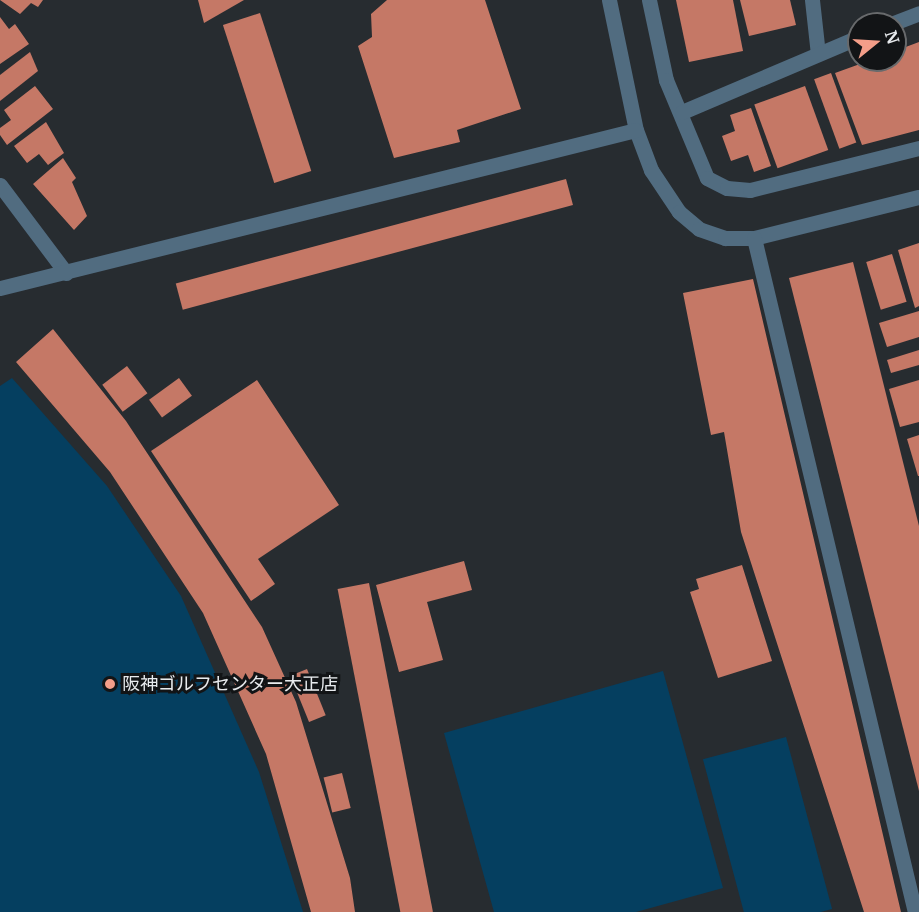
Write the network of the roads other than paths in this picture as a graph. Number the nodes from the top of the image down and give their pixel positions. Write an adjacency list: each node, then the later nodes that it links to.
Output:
1 (609, 0): 7 (street)
2 (649, 0): 6 (street)
3 (812, 0): 5 (street)
4 (847, 42): 5 (street)
5 (818, 54): 6 (street)
6 (682, 112): 8 (street)
7 (636, 130): 11 (street); 12 (street)
8 (919, 148)
9 (0, 185): 12 (street)
10 (919, 197): 11 (street)
11 (753, 238): 14 (street)
12 (66, 273): 13 (street)
13 (0, 288)
14 (915, 912)

